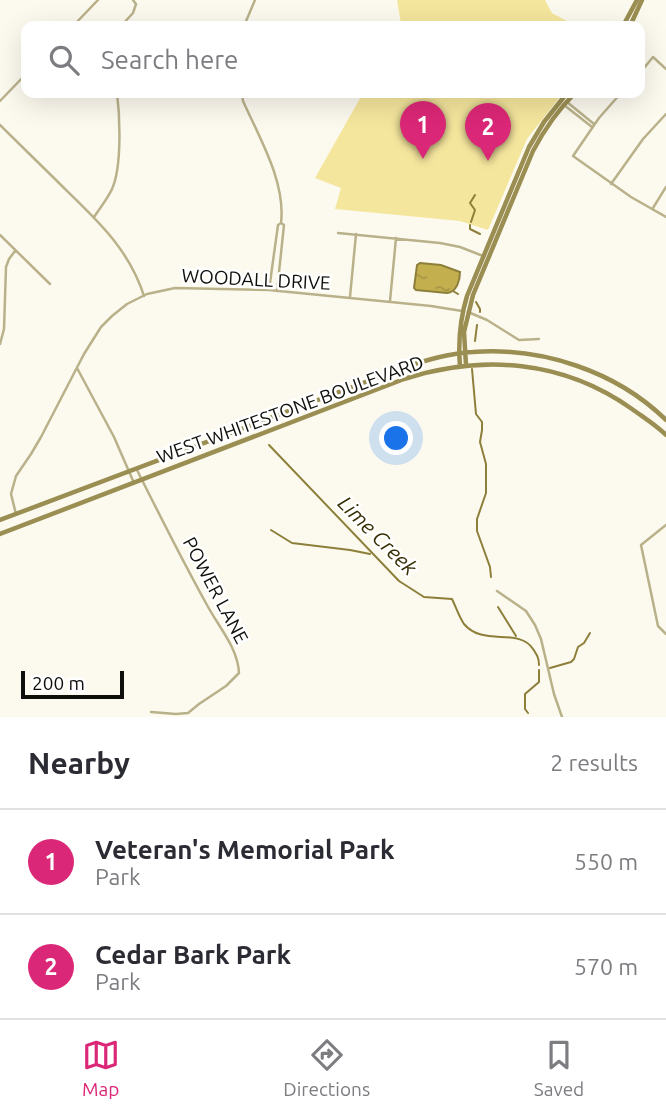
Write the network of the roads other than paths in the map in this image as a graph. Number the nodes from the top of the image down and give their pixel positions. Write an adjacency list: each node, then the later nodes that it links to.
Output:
1 (99, 0): 6 (street)
2 (133, 0): 7 (street)
3 (255, 0): 8 (street)
4 (637, 0): 9 (main road)
5 (642, 0): 10 (main road)
6 (78, 21)
7 (126, 21)
8 (246, 21)
9 (626, 21)
10 (632, 21)
11 (645, 67): 12 (street)
12 (666, 69)
13 (21, 79): 19 (street)
14 (117, 98): 27 (street)
15 (243, 98): 29 (street)
16 (565, 98): 20 (main road)
17 (569, 98): 20 (main road)
18 (617, 98): 23 (street)
19 (0, 101)
20 (564, 102): 23 (street); 35 (main road); 42 (main road)
21 (666, 114): 24 (street)
22 (0, 125): 27 (street)
23 (593, 125): 24 (street)
24 (611, 184): 26 (street)
25 (666, 187): 26 (street)
26 (653, 208): 28 (street)
27 (93, 217): 39 (street)
28 (666, 217)
29 (281, 223): 37 (street); 38 (street)
30 (338, 233): 31 (street)
31 (356, 234): 33 (street); 40 (street)
32 (0, 235): 34 (street)
33 (396, 239): 35 (street); 41 (street)
34 (15, 251): 36 (street); 44 (street)
35 (483, 256): 42 (main road)
36 (50, 284)
37 (269, 290): 38 (street, WOODALL DRIVE); 39 (street, WOODALL DRIVE)
38 (277, 291): 40 (street, WOODALL DRIVE)
39 (144, 296): 47 (street, WOODALL DRIVE)
40 (350, 299): 41 (street, WOODALL DRIVE)
41 (390, 302): 42 (street, WOODALL DRIVE)
42 (465, 311): 43 (street, WOODALL DRIVE); 45 (main road)
43 (539, 339)
44 (0, 344)
45 (462, 353): 46 (main road); 48 (main road, WEST WHITESTONE BOULEVARD); 50 (main road, WEST WHITESTONE BOULEVARD)
46 (463, 365): 49 (main road, WEST WHITESTONE BOULEVARD); 51 (main road, WEST WHITESTONE BOULEVARD)
47 (77, 368): 53 (street); 56 (street, WOODALL DRIVE)
48 (310, 402): 49 (main road); 52 (main road, WEST WHITESTONE BOULEVARD)
49 (316, 414): 54 (main road, WEST WHITESTONE BOULEVARD)
50 (666, 420)
51 (666, 435)
52 (136, 468): 53 (main road, WEST WHITESTONE BOULEVARD); 54 (street, POWER LANE)
53 (129, 471): 55 (street); 56 (main road, WEST WHITESTONE BOULEVARD)
54 (142, 480): 55 (main road, WEST WHITESTONE BOULEVARD); 62 (street, POWER LANE)
55 (134, 483): 59 (main road, WEST WHITESTONE BOULEVARD)
56 (16, 514): 57 (main road, WEST WHITESTONE BOULEVARD)
57 (0, 520)
58 (666, 525): 61 (street)
59 (0, 534)
60 (497, 591): 63 (street)
61 (666, 634)
62 (151, 712)
63 (562, 717)

